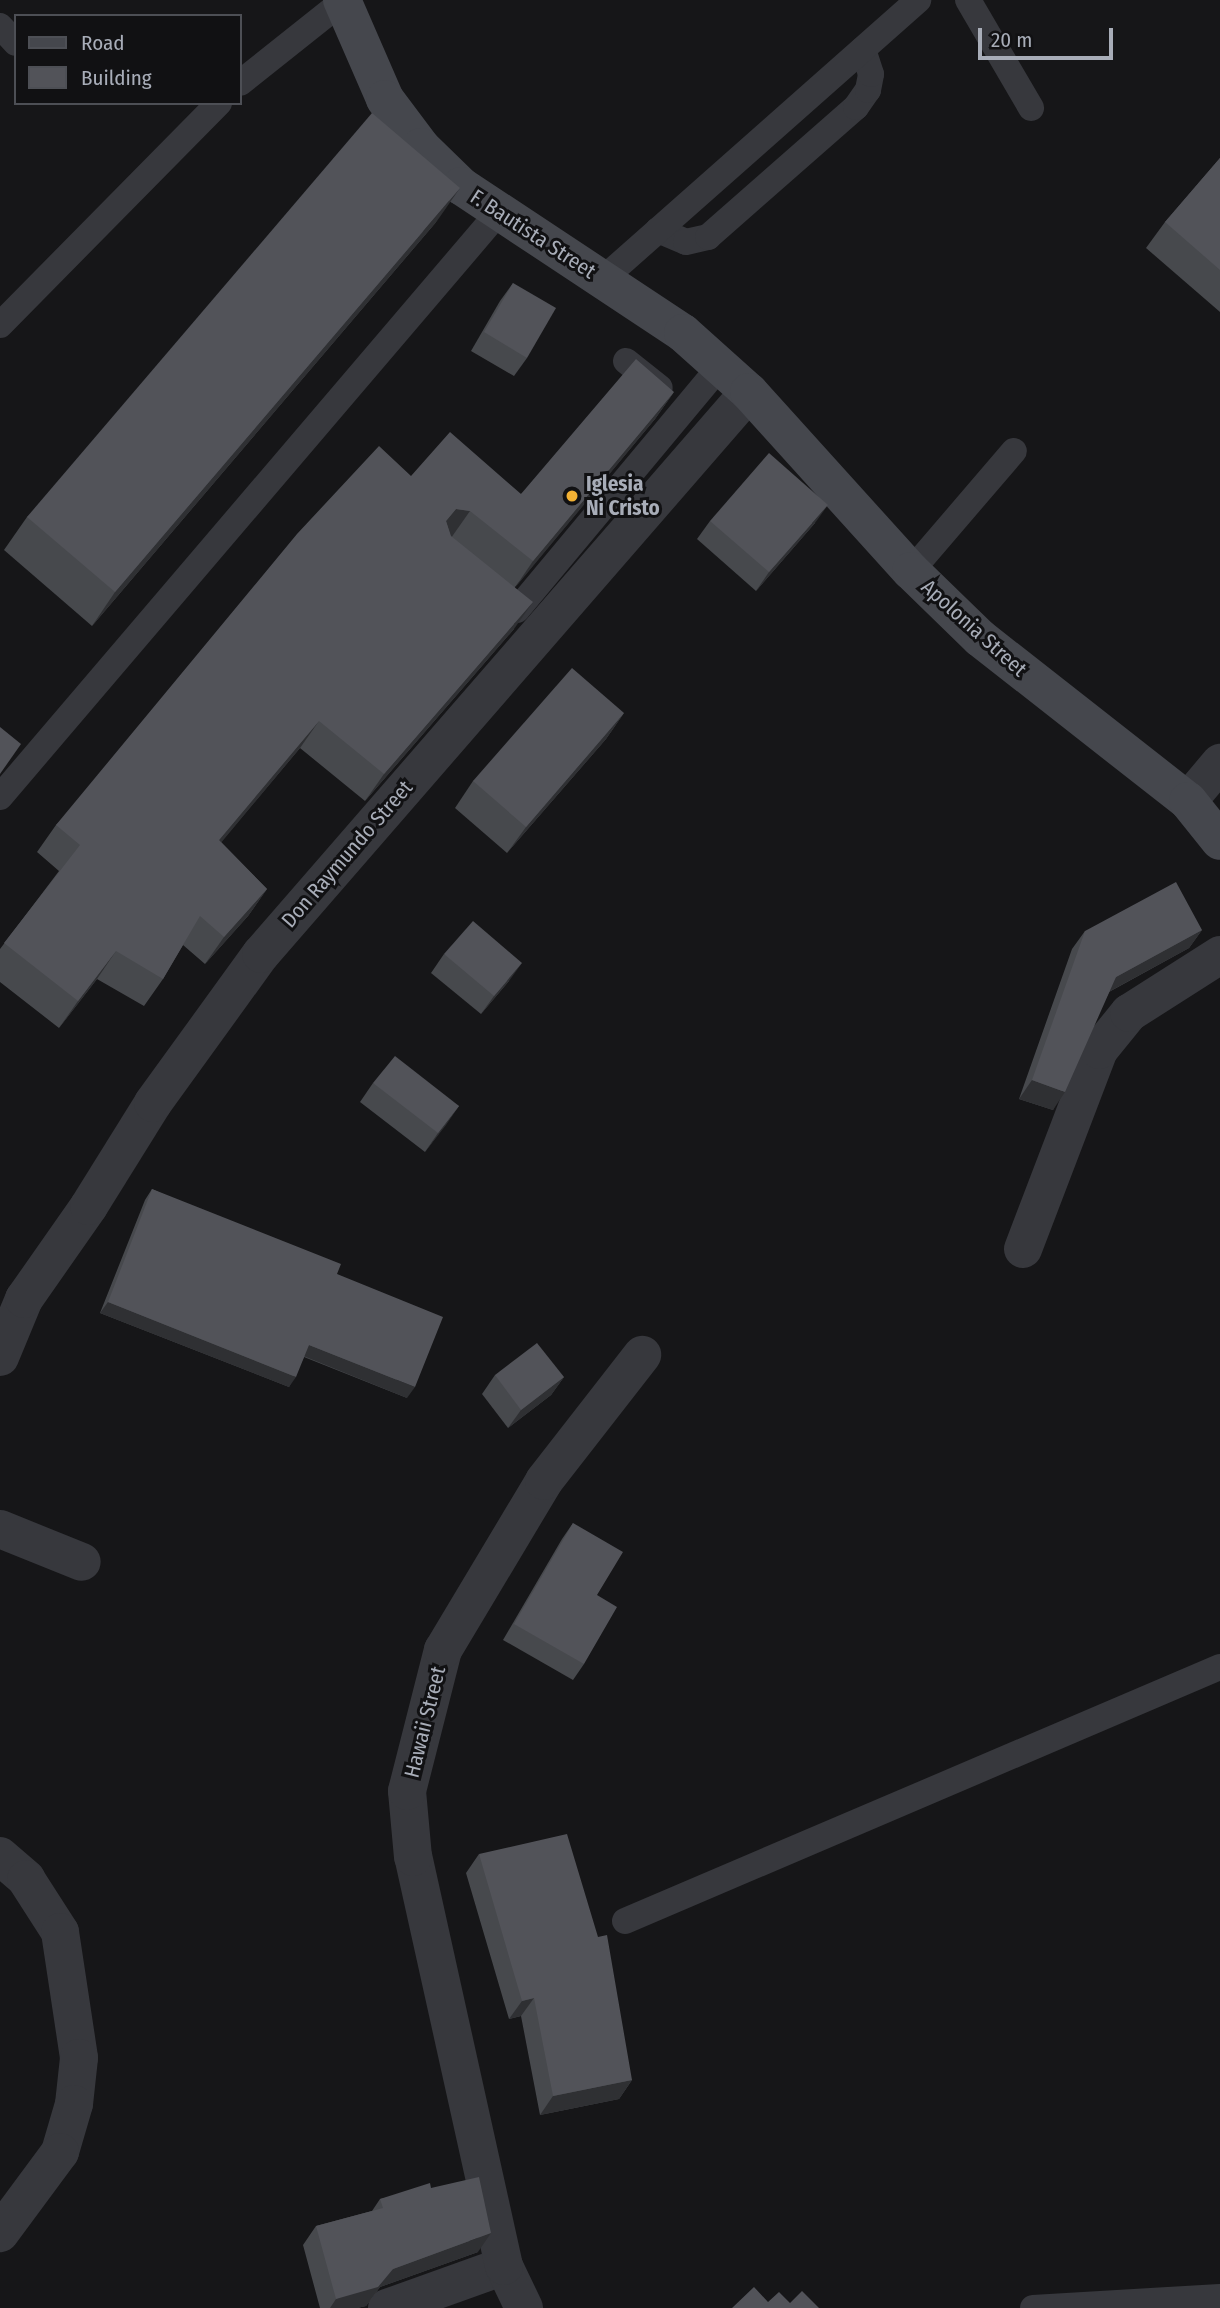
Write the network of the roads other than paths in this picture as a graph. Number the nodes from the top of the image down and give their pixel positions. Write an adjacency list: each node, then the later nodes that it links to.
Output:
1 (918, 0): 6 (lane)
2 (968, 0): 9 (lane)
3 (342, 1): 7 (lane); 10 (main road, F. Bautista Street)
4 (0, 26): 5 (lane)
5 (14, 41)
6 (863, 49): 11 (lane); 11 (lane)
7 (242, 81)
8 (217, 105): 13 (lane)
9 (1031, 108)
10 (498, 214): 12 (main road, F. Bautista Street); 23 (lane)
11 (658, 230): 12 (lane)
12 (603, 279): 15 (main road, F. Bautista Street)
13 (0, 325)
14 (626, 361): 17 (lane)
15 (720, 366): 16 (main road, F. Bautista Street); 17 (lane)
16 (749, 392): 19 (main road, Apolonia Street); 21 (street, Don Raymundo Street)
17 (685, 409): 21 (lane)
18 (1014, 451): 19 (lane)
19 (911, 571): 24 (main road, Apolonia Street)
20 (495, 593): 21 (lane)
21 (529, 620): 28 (street, Don Raymundo Street)
22 (1220, 763): 24 (street)
23 (0, 797)
24 (1188, 801): 25 (main road, Apolonia Street)
25 (1220, 841)
26 (1220, 955): 27 (street)
27 (1023, 1249)
28 (12, 1294): 30 (street, Don Raymundo Street)
29 (642, 1354): 37 (street, Hawaii Street)
30 (0, 1357)
31 (0, 1529): 32 (street)
32 (82, 1562)
33 (1220, 1667): 35 (lane)
34 (0, 1856): 36 (street)
35 (625, 1921)
36 (0, 2233)
37 (504, 2266): 39 (street); 40 (street, Hawaii Street)
38 (1220, 2297): 41 (lane)
39 (387, 2308)
40 (524, 2308)
41 (1033, 2308)

